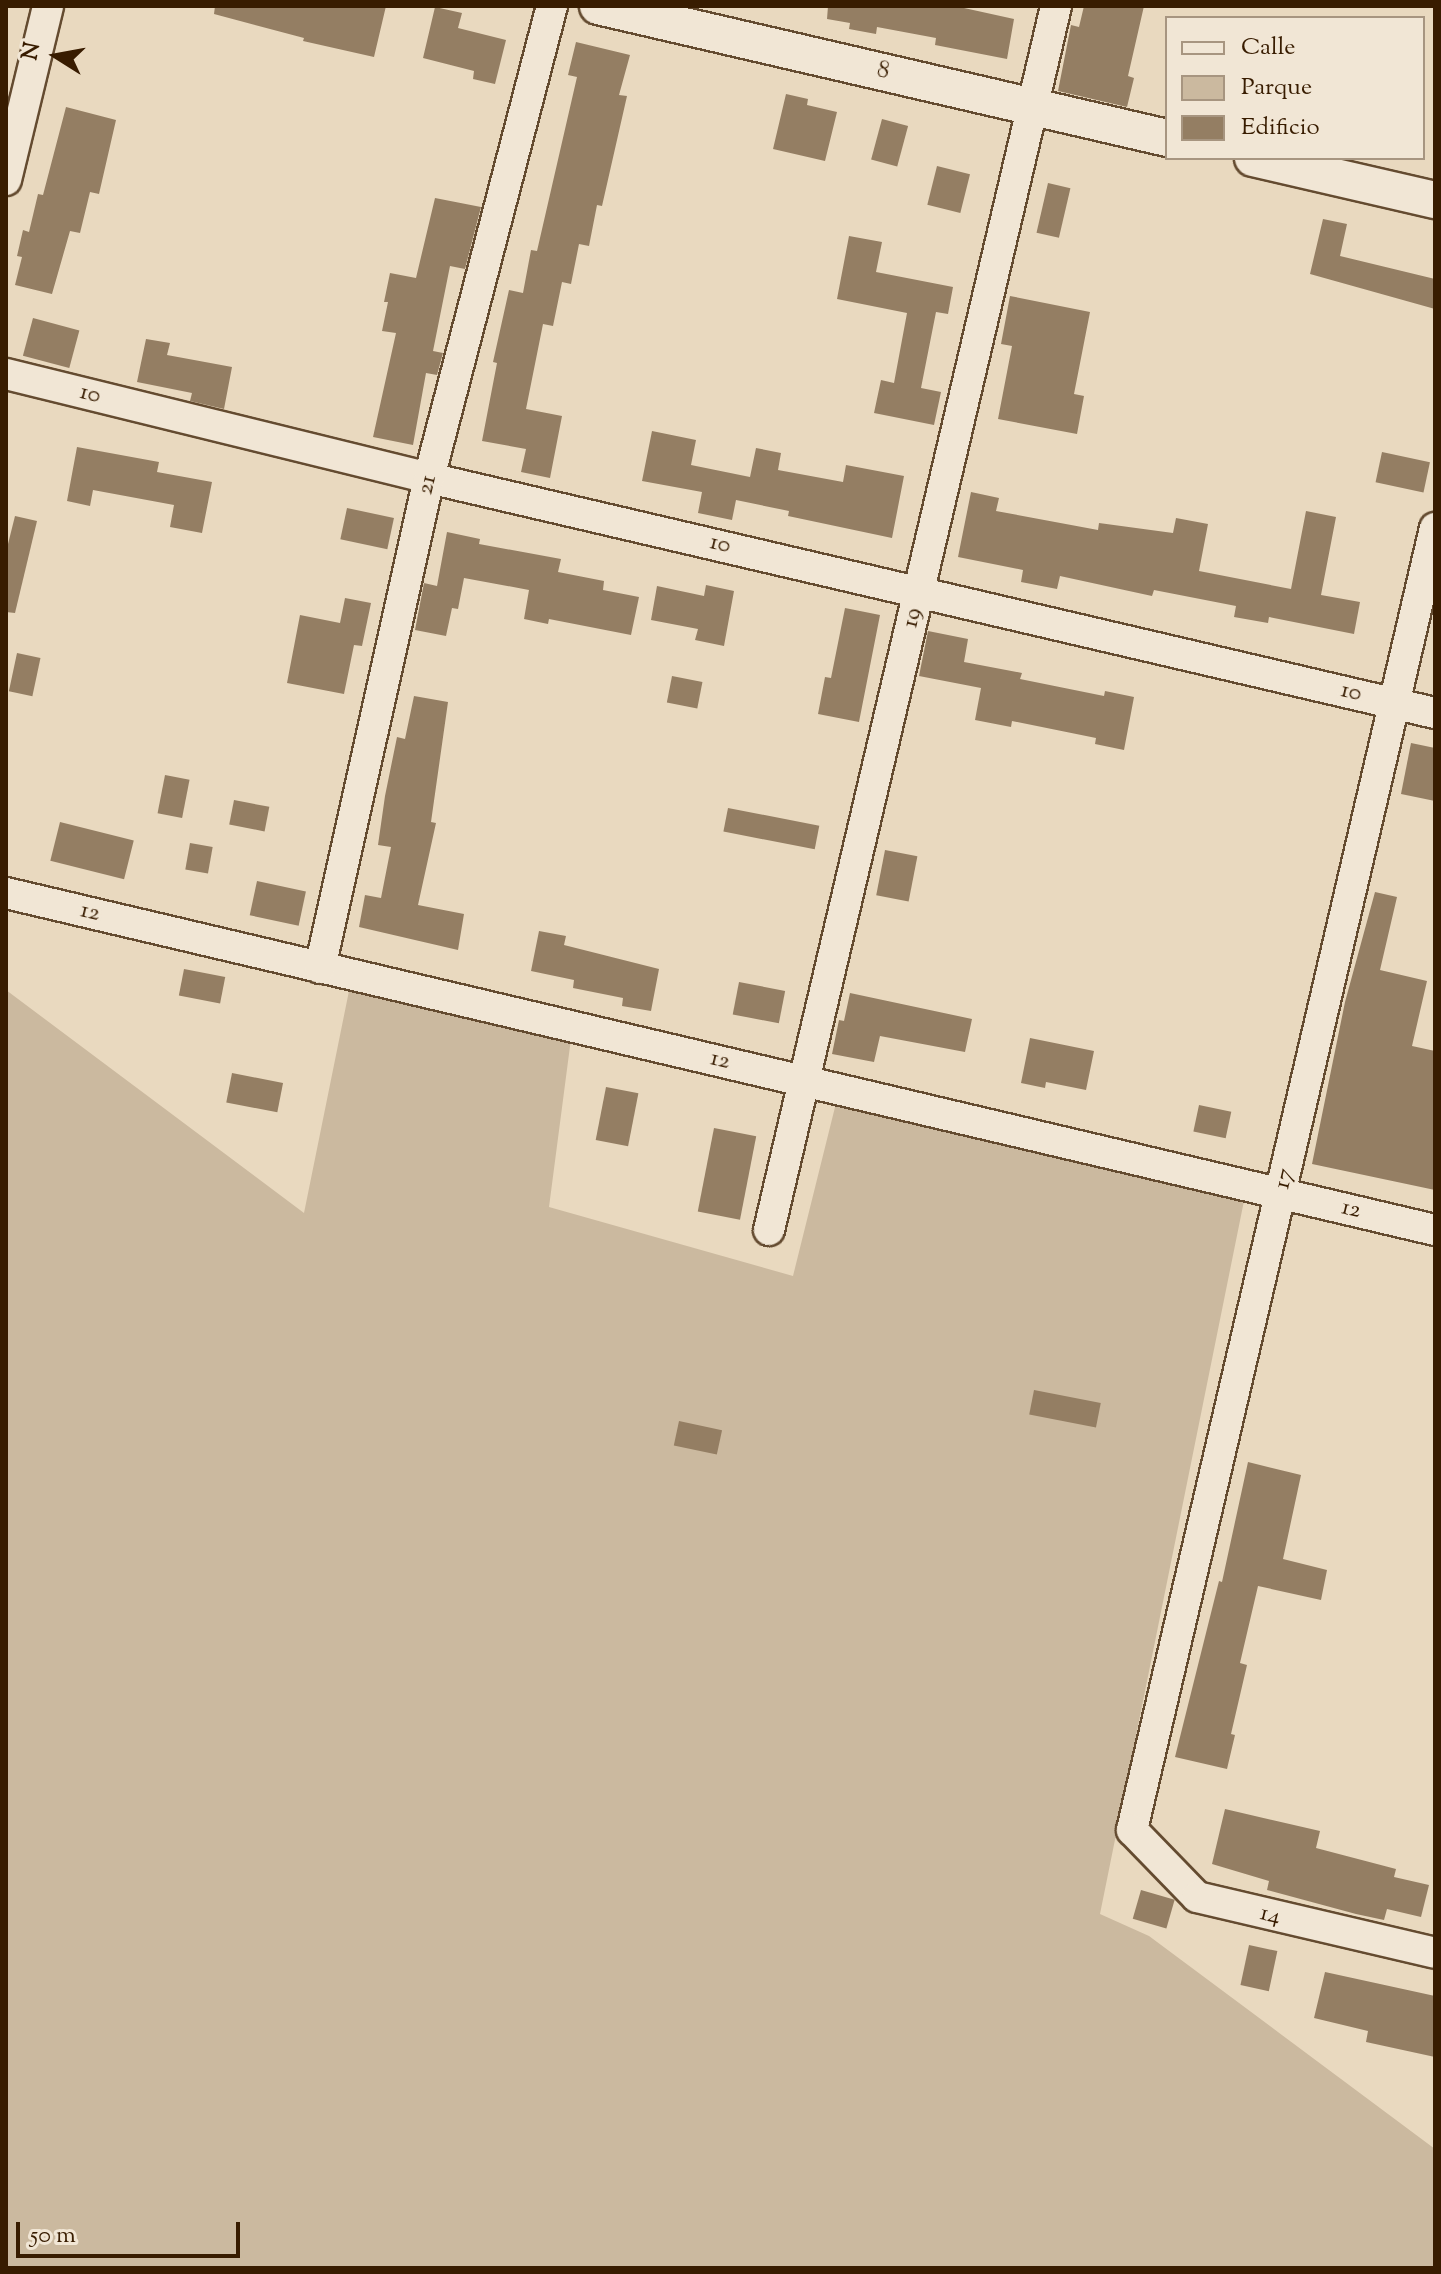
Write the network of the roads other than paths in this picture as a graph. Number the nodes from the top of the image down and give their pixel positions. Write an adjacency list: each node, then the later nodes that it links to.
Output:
1 (48, 6): 8 (street)
2 (552, 6): 11 (street, 21)
3 (598, 6): 5 (street, 8)
4 (1056, 6): 5 (street, 19)
5 (1032, 107): 6 (street, 8); 13 (street, 19)
6 (1165, 138)
7 (1262, 160): 9 (street)
8 (6, 180)
9 (1435, 200)
10 (6, 374): 11 (street, 10)
11 (429, 478): 13 (street, 10); 17 (street, 21)
12 (1435, 528): 14 (street, 17)
13 (919, 590): 14 (street, 10); 18 (street, 19)
14 (1392, 703): 15 (street, 10); 19 (street, 17)
15 (1435, 713)
16 (6, 893): 17 (street, 12)
17 (320, 968): 18 (street, 12)
18 (804, 1081): 19 (street, 12); 20 (street, 19)
19 (1282, 1194): 21 (street, 12); 22 (street, 17)
20 (769, 1230)
21 (1435, 1230)
22 (1132, 1830): 23 (street, 14)
23 (1435, 1953)

